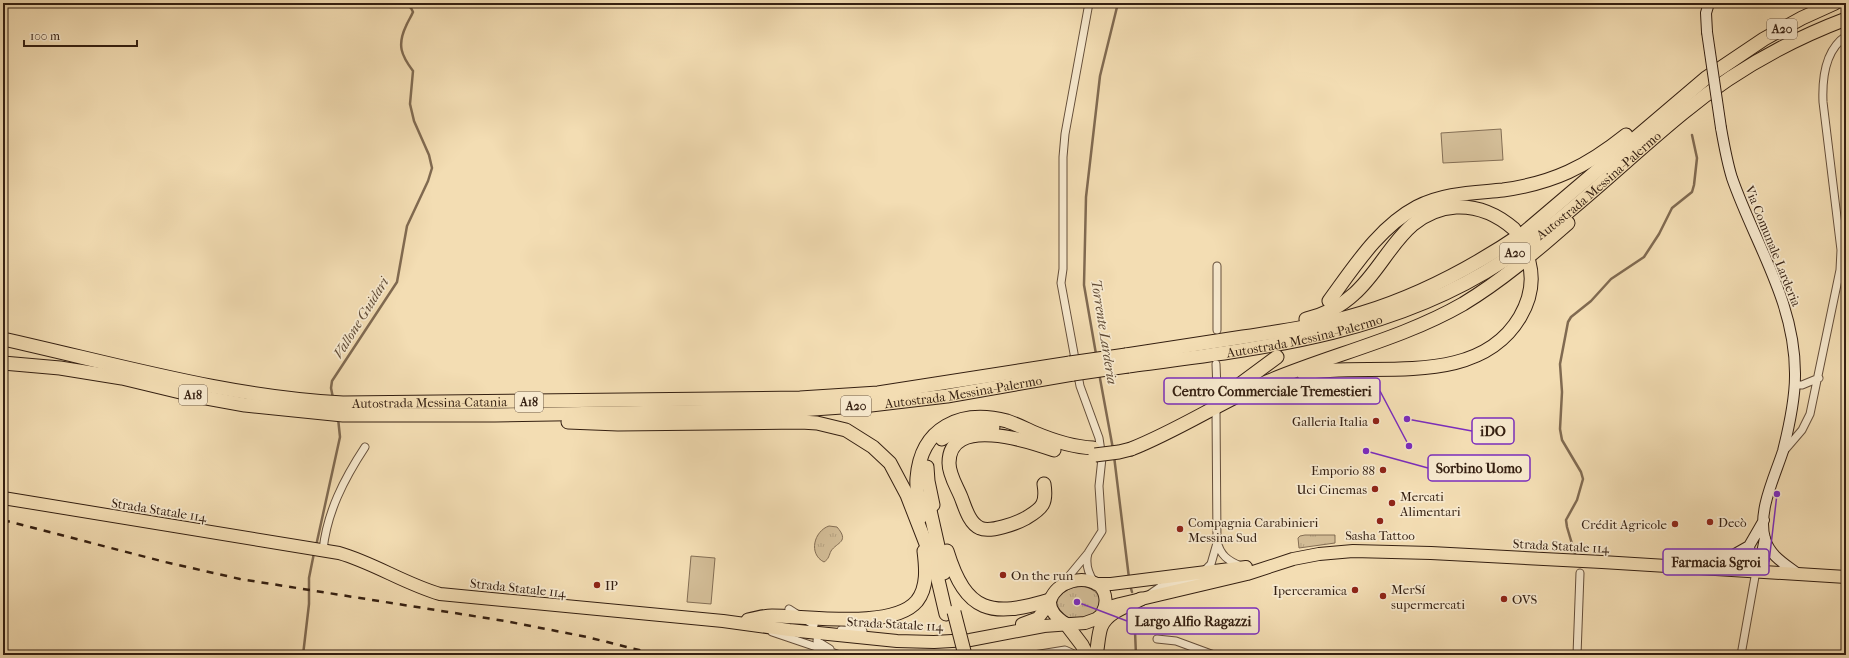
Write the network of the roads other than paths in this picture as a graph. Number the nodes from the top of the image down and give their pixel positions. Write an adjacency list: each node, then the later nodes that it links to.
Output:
1 (1089, 3): 43 (street)
2 (1709, 3): 22 (street, Via Comunale Larderia, bridge)
3 (1835, 3): 6 (highway, Autostrada Messina-Palermo / A20)
4 (1846, 19): 7 (highway, Autostrada Messina-Palermo / A20)
5 (1846, 36): 21 (street)
6 (1689, 91): 11 (highway); 17 (highway, Autostrada Messina-Palermo / A20)
7 (1654, 137): 17 (highway, Autostrada Messina-Palermo / A20); 20 (highway)
8 (1514, 229): 17 (highway)
9 (1529, 262): 20 (highway)
10 (1217, 266): 12 (street)
11 (1329, 301)
12 (1217, 330)
13 (3, 338): 15 (highway, A18)
14 (3, 345): 15 (highway)
15 (64, 352): 25 (highway, A18)
16 (1277, 357): 30 (highway)
17 (1130, 358): 24 (highway, Autostrada Messina-Palermo / A20, bridge)
18 (3, 363): 25 (highway, A18)
19 (1216, 364): 23 (street)
20 (1278, 377): 30 (highway)
21 (1819, 378): 22 (street); 33 (street)
22 (1795, 386): 33 (street, Via Comunale Larderia)
23 (1217, 390)
24 (637, 407): 26 (highway, Autostrada Messina-Catania / A18); 28 (highway, Autostrada Messina-Catania / A18)
25 (326, 408): 26 (highway, A18)
26 (343, 409): 28 (highway, Autostrada Messina-Catania / A18)
27 (1216, 409): 42 (street)
28 (495, 415): 38 (highway)
29 (1041, 445): 32 (highway); 34 (highway); 35 (highway)
30 (1130, 445): 32 (highway, bridge)
31 (365, 447): 41 (street)
32 (1094, 451): 38 (highway)
33 (1782, 452): 37 (street, Via Comunale Larderia)
34 (927, 467): 56 (highway); 58 (highway)
35 (1044, 484)
36 (3, 498): 41 (main road, Strada Statale 114)
37 (1764, 520): 39 (street, Via Comunale Larderia); 40 (street, Via Comunale Larderia)
38 (923, 538): 58 (highway); 62 (highway)
39 (1765, 538): 47 (street, Via Comunale Larderia); 50 (street, Via Comunale Larderia)
40 (1749, 546): 46 (street); 47 (street)
41 (318, 549): 61 (main road, Strada Statale 114)
42 (1218, 552): 45 (street); 48 (street); 51 (street)
43 (1088, 553): 53 (street); 54 (street)
44 (1275, 564): 45 (main road); 46 (main road, Strada Statale 114); 51 (main road)
45 (1243, 567): 51 (main road)
46 (1710, 568): 47 (main road, Strada Statale 114)
47 (1756, 571): 50 (main road, Strada Statale 114); 76 (street, Via Comunale Larderia)
48 (1203, 572): 51 (main road); 53 (main road)
49 (1580, 573): 75 (street)
50 (1798, 574): 52 (main road, Strada Statale 114)
51 (1223, 575): 55 (main road)
52 (1846, 577)
53 (1096, 583): 54 (main road); 59 (main road)
54 (1060, 587): 56 (main road)
55 (1141, 599): 59 (main road); 73 (highway)
56 (1049, 602): 62 (main road, Strada Statale 114); 63 (main road)
57 (789, 609): 60 (street); 62 (highway)
58 (950, 613): 68 (highway); 69 (highway, bridge)
59 (1099, 616): 63 (main road); 73 (highway)
60 (802, 617): 61 (highway); 62 (highway); 64 (street)
61 (748, 623): 64 (main road, Strada Statale 114); 66 (street)
62 (864, 624): 64 (main road, Strada Statale 114)
63 (1066, 624): 64 (main road, Strada Statale 114); 72 (highway)
64 (814, 630): 66 (street); 67 (street)
65 (1157, 639): 74 (street)
66 (809, 646): 67 (street)
67 (841, 655)
68 (957, 655)
69 (965, 655)
70 (1034, 655): 71 (street)
71 (1076, 655)
72 (1087, 655)
73 (1095, 655)
74 (1214, 655)
75 (1577, 655)
76 (1741, 655)

